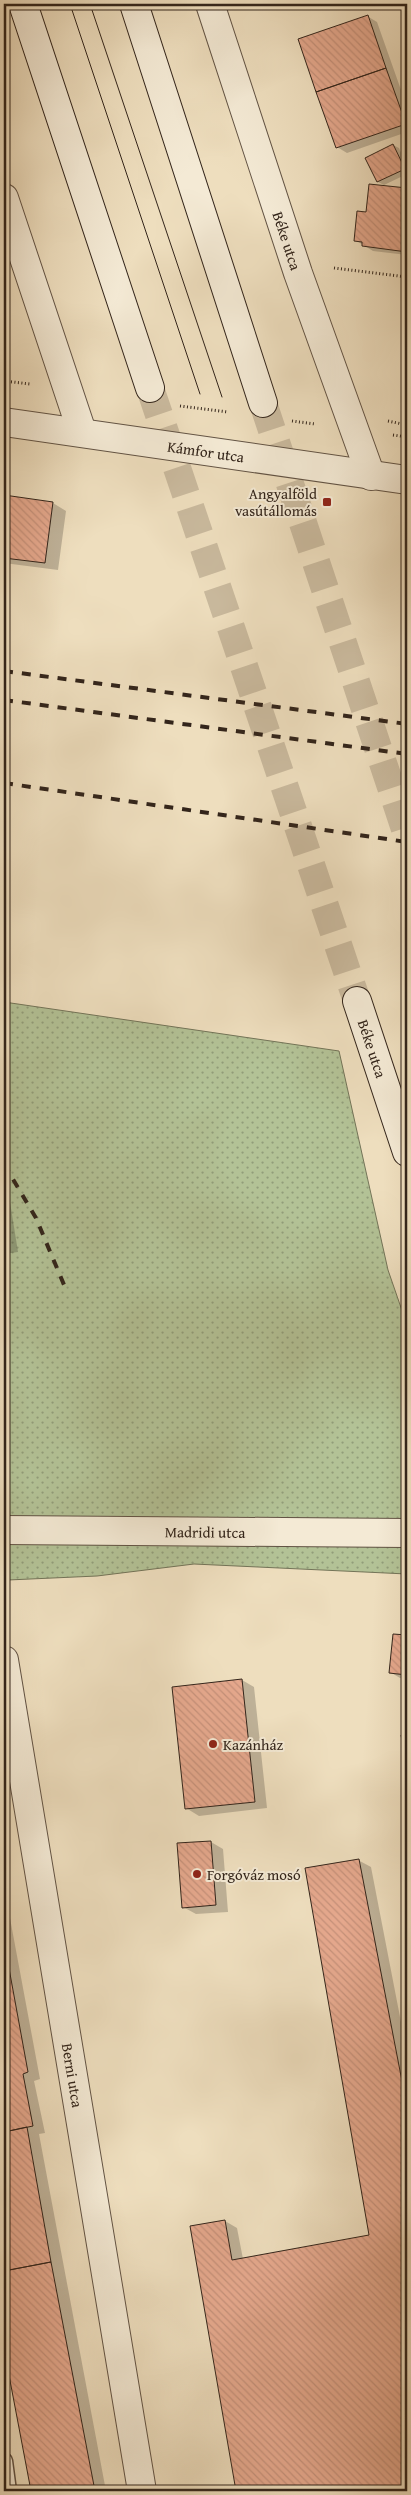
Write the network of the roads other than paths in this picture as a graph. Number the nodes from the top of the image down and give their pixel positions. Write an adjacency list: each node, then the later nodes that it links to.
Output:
1 (23, 4): 5 (street)
2 (134, 4): 6 (street)
3 (210, 4): 9 (street, Béke utca)
4 (4, 198): 8 (street)
5 (150, 388)
6 (263, 403)
7 (4, 422): 8 (street, Kámfor utca)
8 (82, 432): 9 (street, Kámfor utca)
9 (371, 476): 10 (street, Kámfor utca)
10 (407, 480)
11 (357, 1001): 12 (street, Béke utca)
12 (407, 1152)
13 (4, 1530): 14 (street, Madridi utca)
14 (407, 1532)
15 (4, 1660): 16 (street, Berni utca)
16 (6, 1687): 19 (street, Berni utca)
17 (4, 2462): 18 (lane)
18 (8, 2491)
19 (142, 2491)

